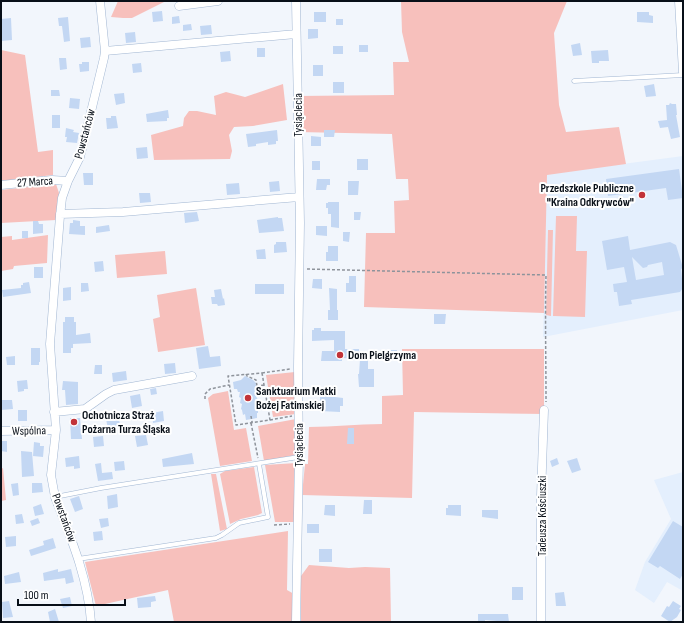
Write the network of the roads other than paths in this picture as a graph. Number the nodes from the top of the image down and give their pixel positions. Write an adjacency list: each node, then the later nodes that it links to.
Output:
1 (100, 1): 7 (street, Powstańców)
2 (218, 1): 5 (street)
3 (296, 1): 6 (street, Tysiąclecia)
4 (679, 1): 8 (street)
5 (179, 6)
6 (296, 34): 7 (street); 12 (street, Tysiąclecia)
7 (105, 51): 10 (street, Powstańców)
8 (683, 74): 9 (lane)
9 (574, 81)
10 (68, 181): 11 (street, 27 Marca); 13 (street, Powstańców)
11 (1, 184)
12 (299, 197): 13 (street); 19 (street, Tysiąclecia)
13 (60, 214): 16 (street, Powstańców)
14 (192, 376): 16 (street)
15 (544, 410): 25 (street, Tadeusza Kościuszki)
16 (54, 412): 17 (street, Powstańców)
17 (56, 430): 18 (street, Wspólna); 21 (street, Powstańców)
18 (1, 432)
19 (299, 457): 20 (lane); 24 (street, Tysiąclecia)
20 (259, 464): 21 (lane); 22 (lane)
21 (55, 497): 22 (street, Powstańców)
22 (78, 559): 23 (street, Powstańców)
23 (91, 622)
24 (296, 622)
25 (541, 622)

